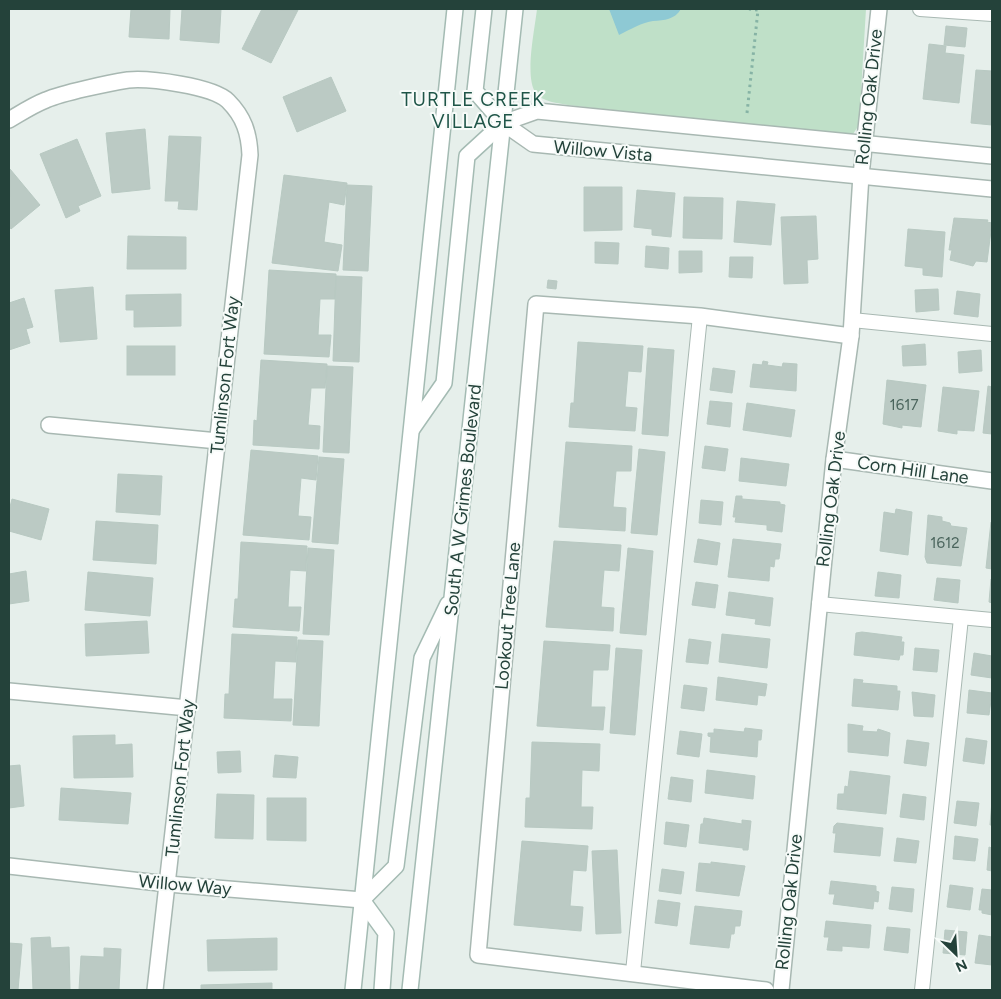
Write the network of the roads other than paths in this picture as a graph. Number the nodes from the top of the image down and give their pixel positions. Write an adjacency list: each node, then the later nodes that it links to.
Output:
1 (454, 9): 18 (street)
2 (484, 9): 8 (street)
3 (515, 9): 8 (street, South A W Grimes Boulevard)
4 (878, 9): 9 (street, Rolling Oak Drive)
5 (920, 9): 6 (lane)
6 (992, 14)
7 (9, 120): 19 (street, Tumlinson Fort Way)
8 (503, 123): 9 (street, Willow Vista); 11 (street, Willow Vista); 18 (street); 22 (street, South A W Grimes Boulevard)
9 (864, 143): 10 (street, Willow Vista); 11 (street, Rolling Oak Drive)
10 (992, 156)
11 (861, 175): 12 (street, Willow Vista); 14 (street, Rolling Oak Drive)
12 (992, 189)
13 (700, 316): 16 (street, Lookout Tree Lane); 31 (lane); 31 (street, Lookout Tree Lane)
14 (852, 320): 15 (lane); 16 (street, Rolling Oak Drive)
15 (992, 334)
16 (852, 336): 20 (street, Rolling Oak Drive)
17 (49, 425): 19 (street)
18 (411, 430): 30 (street)
19 (218, 441): 27 (street, Tumlinson Fort Way)
20 (834, 459): 21 (street, Corn Hill Lane); 23 (street, Rolling Oak Drive)
21 (992, 480)
22 (453, 593): 30 (street); 35 (street, South A W Grimes Boulevard)
23 (819, 604): 24 (lane); 37 (street, Rolling Oak Drive)
24 (961, 618): 25 (lane); 38 (lane)
25 (992, 620)
26 (9, 691): 27 (street)
27 (188, 708): 29 (street, Tumlinson Fort Way)
28 (9, 866): 29 (street, Willow Way)
29 (168, 884): 30 (street, Willow Way); 32 (street, Tumlinson Fort Way)
30 (362, 900): 33 (street); 34 (street)
31 (633, 972): 36 (street, Lookout Tree Lane)
32 (155, 990)
33 (353, 990)
34 (382, 990)
35 (410, 990)
36 (766, 990)
37 (781, 990)
38 (922, 990)

